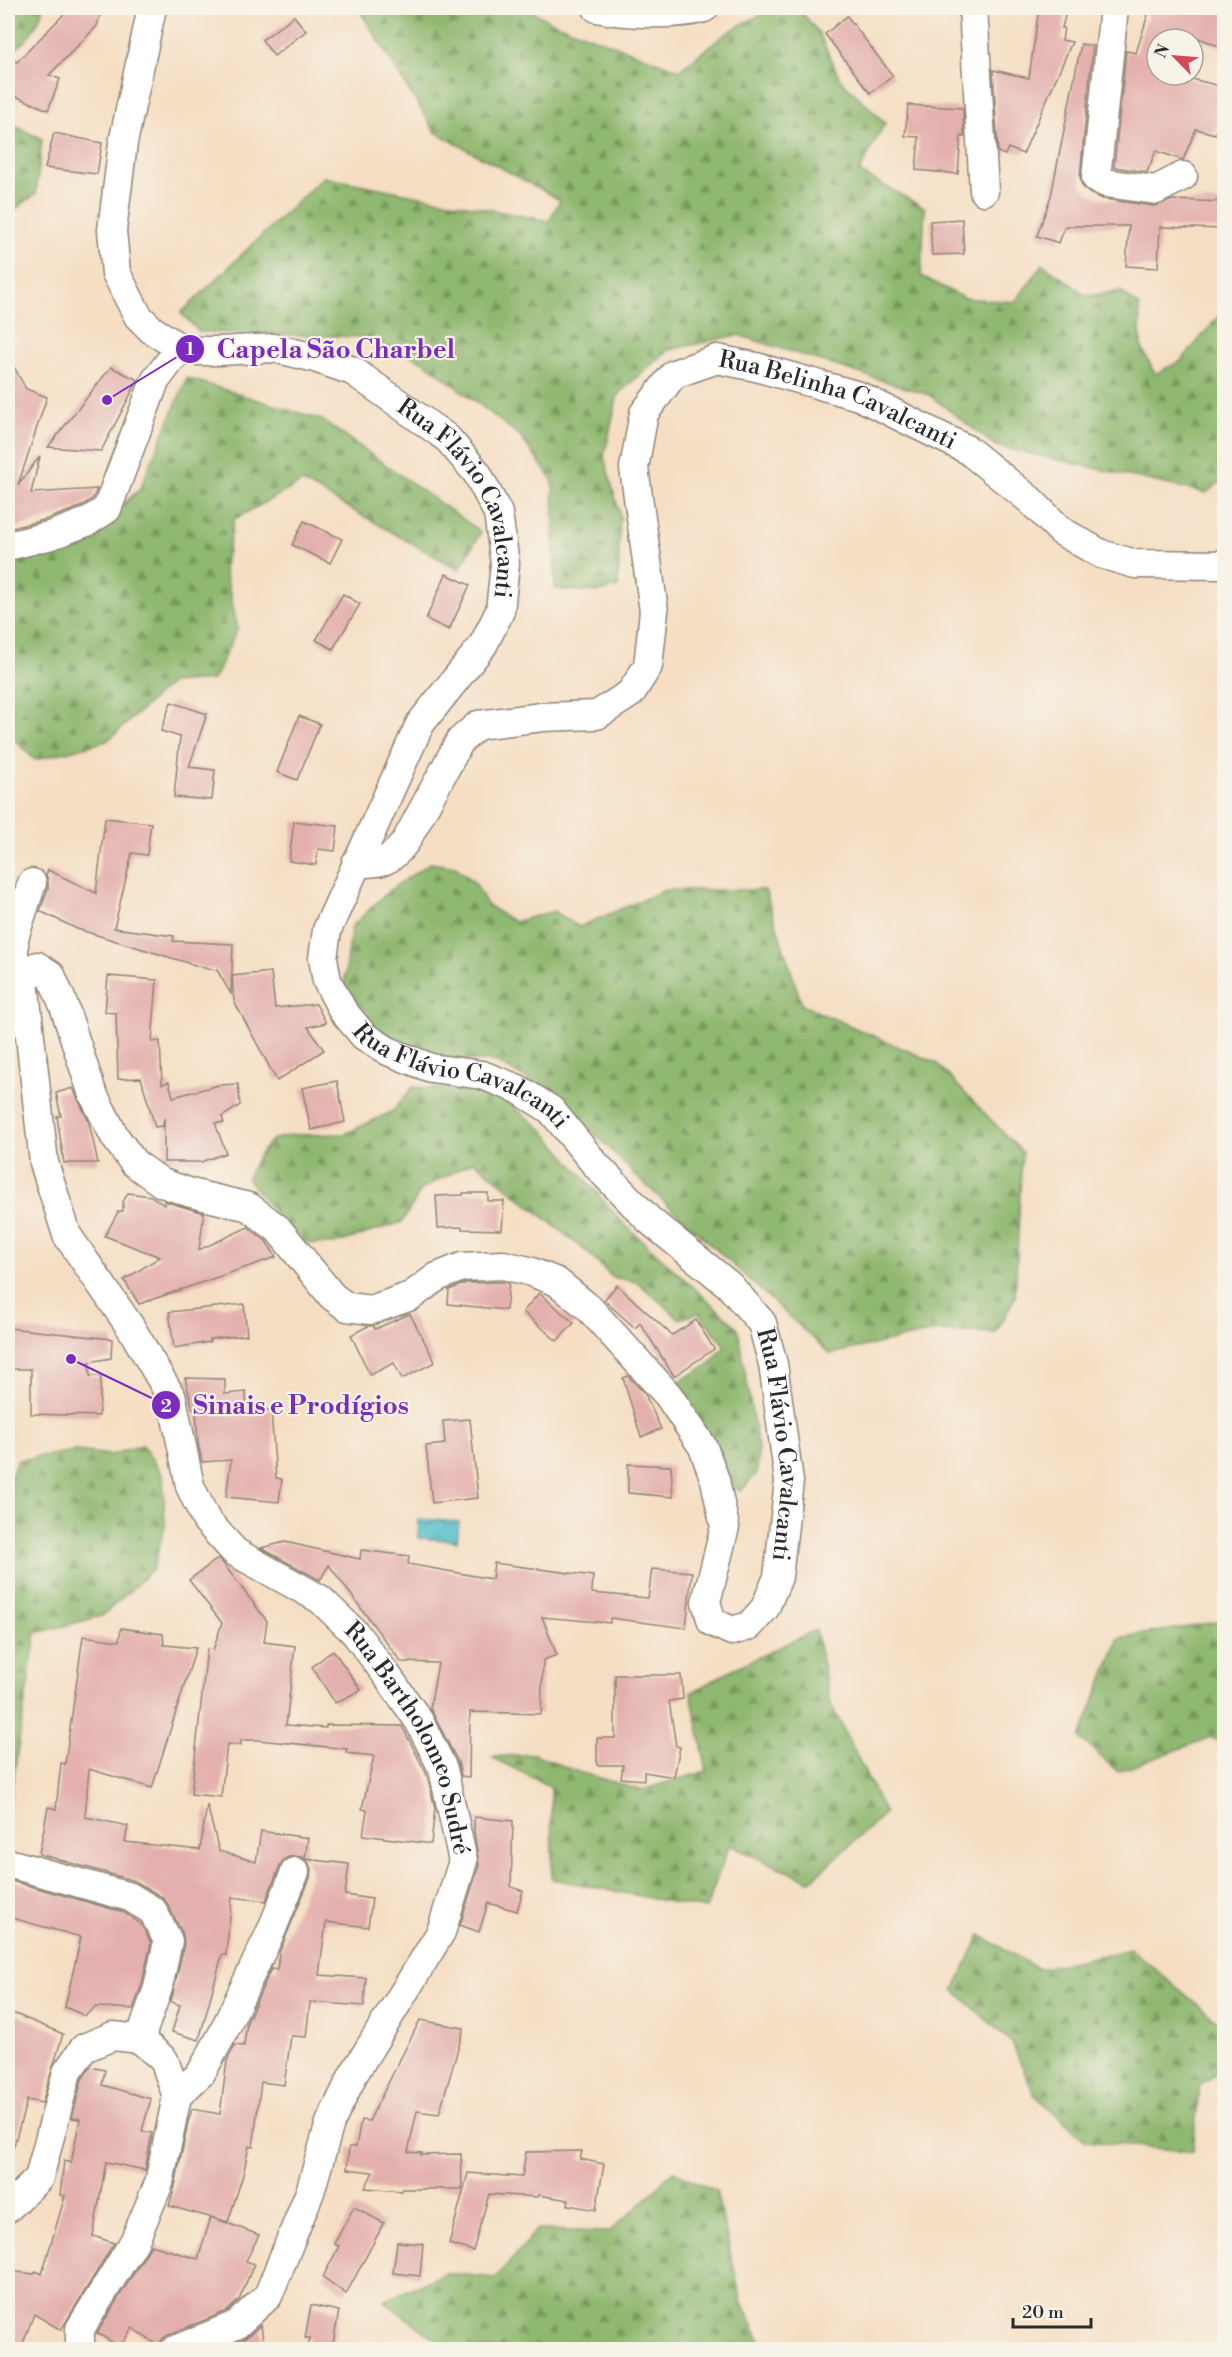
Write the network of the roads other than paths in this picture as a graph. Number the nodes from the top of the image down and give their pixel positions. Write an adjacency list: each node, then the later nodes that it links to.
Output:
1 (152, 8): 8 (street, Rua Flávio Cavalcanti)
2 (597, 8): 3 (street)
3 (704, 8)
4 (973, 8): 7 (street)
5 (1114, 8): 6 (street)
6 (1183, 176)
7 (984, 191)
8 (180, 348): 9 (street); 11 (street, Rua Flávio Cavalcanti)
9 (8, 546)
10 (1224, 565): 11 (street, Rua Belinha Cavalcanti)
11 (356, 863): 13 (street, Rua Flávio Cavalcanti)
12 (32, 883): 13 (street)
13 (24, 981): 20 (street, Rua Bartholomeo Sudré)
14 (8, 1863): 16 (street)
15 (295, 1872): 17 (street)
16 (140, 2039): 17 (street); 18 (street)
17 (177, 2096): 19 (street)
18 (8, 2208)
19 (80, 2349)
20 (175, 2349)

